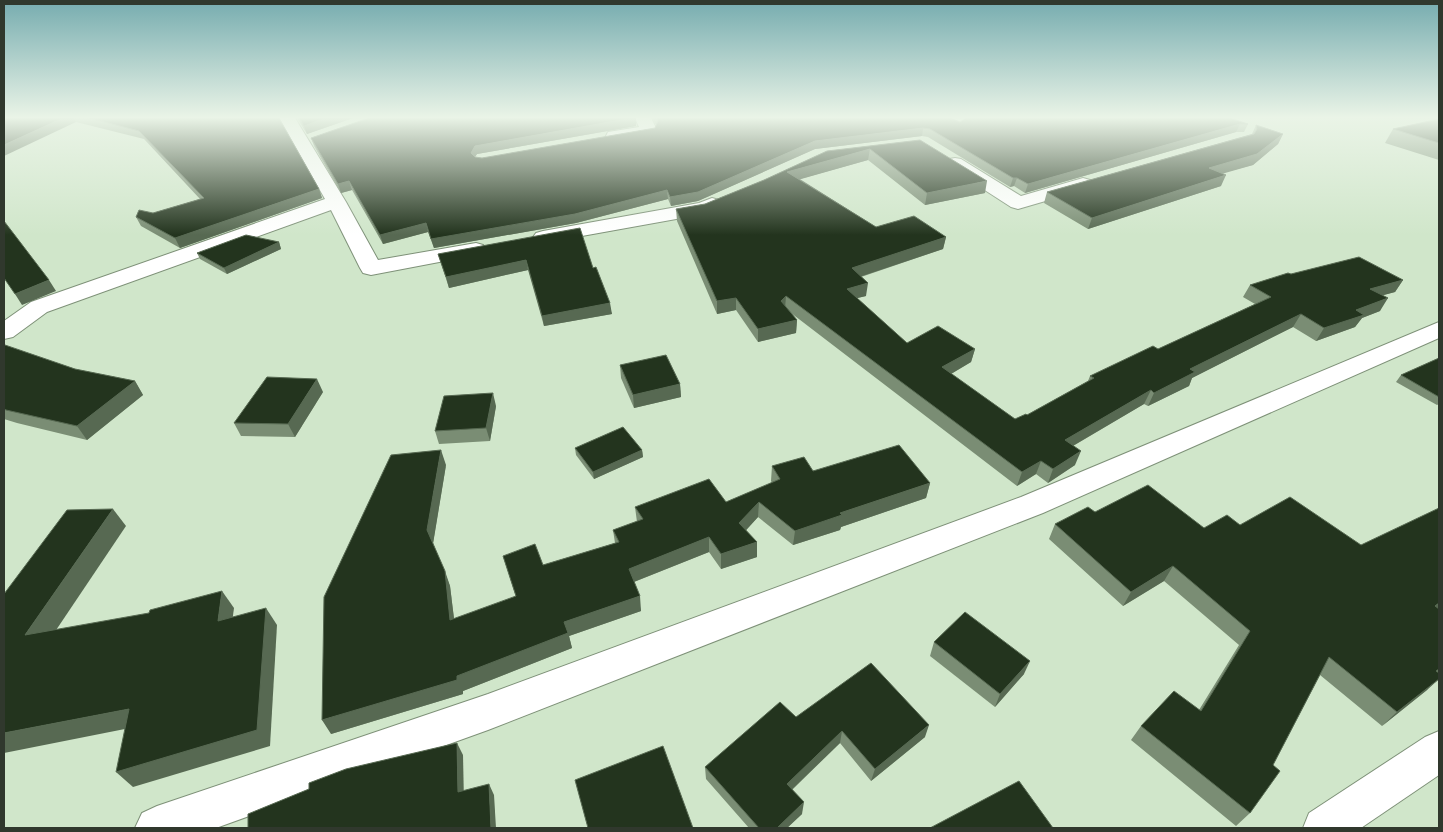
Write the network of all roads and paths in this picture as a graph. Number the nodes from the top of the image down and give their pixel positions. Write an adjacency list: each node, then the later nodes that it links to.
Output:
1 (309, 157): 5 (street)
2 (944, 157): 3 (street)
3 (1102, 179)
4 (730, 197): 6 (street)
5 (336, 202): 7 (street); 9 (street)
6 (527, 240)
7 (498, 245)
8 (1439, 330): 11 (street)
9 (4, 332)
10 (1439, 751): 12 (street)
11 (157, 828)
12 (1324, 828)

